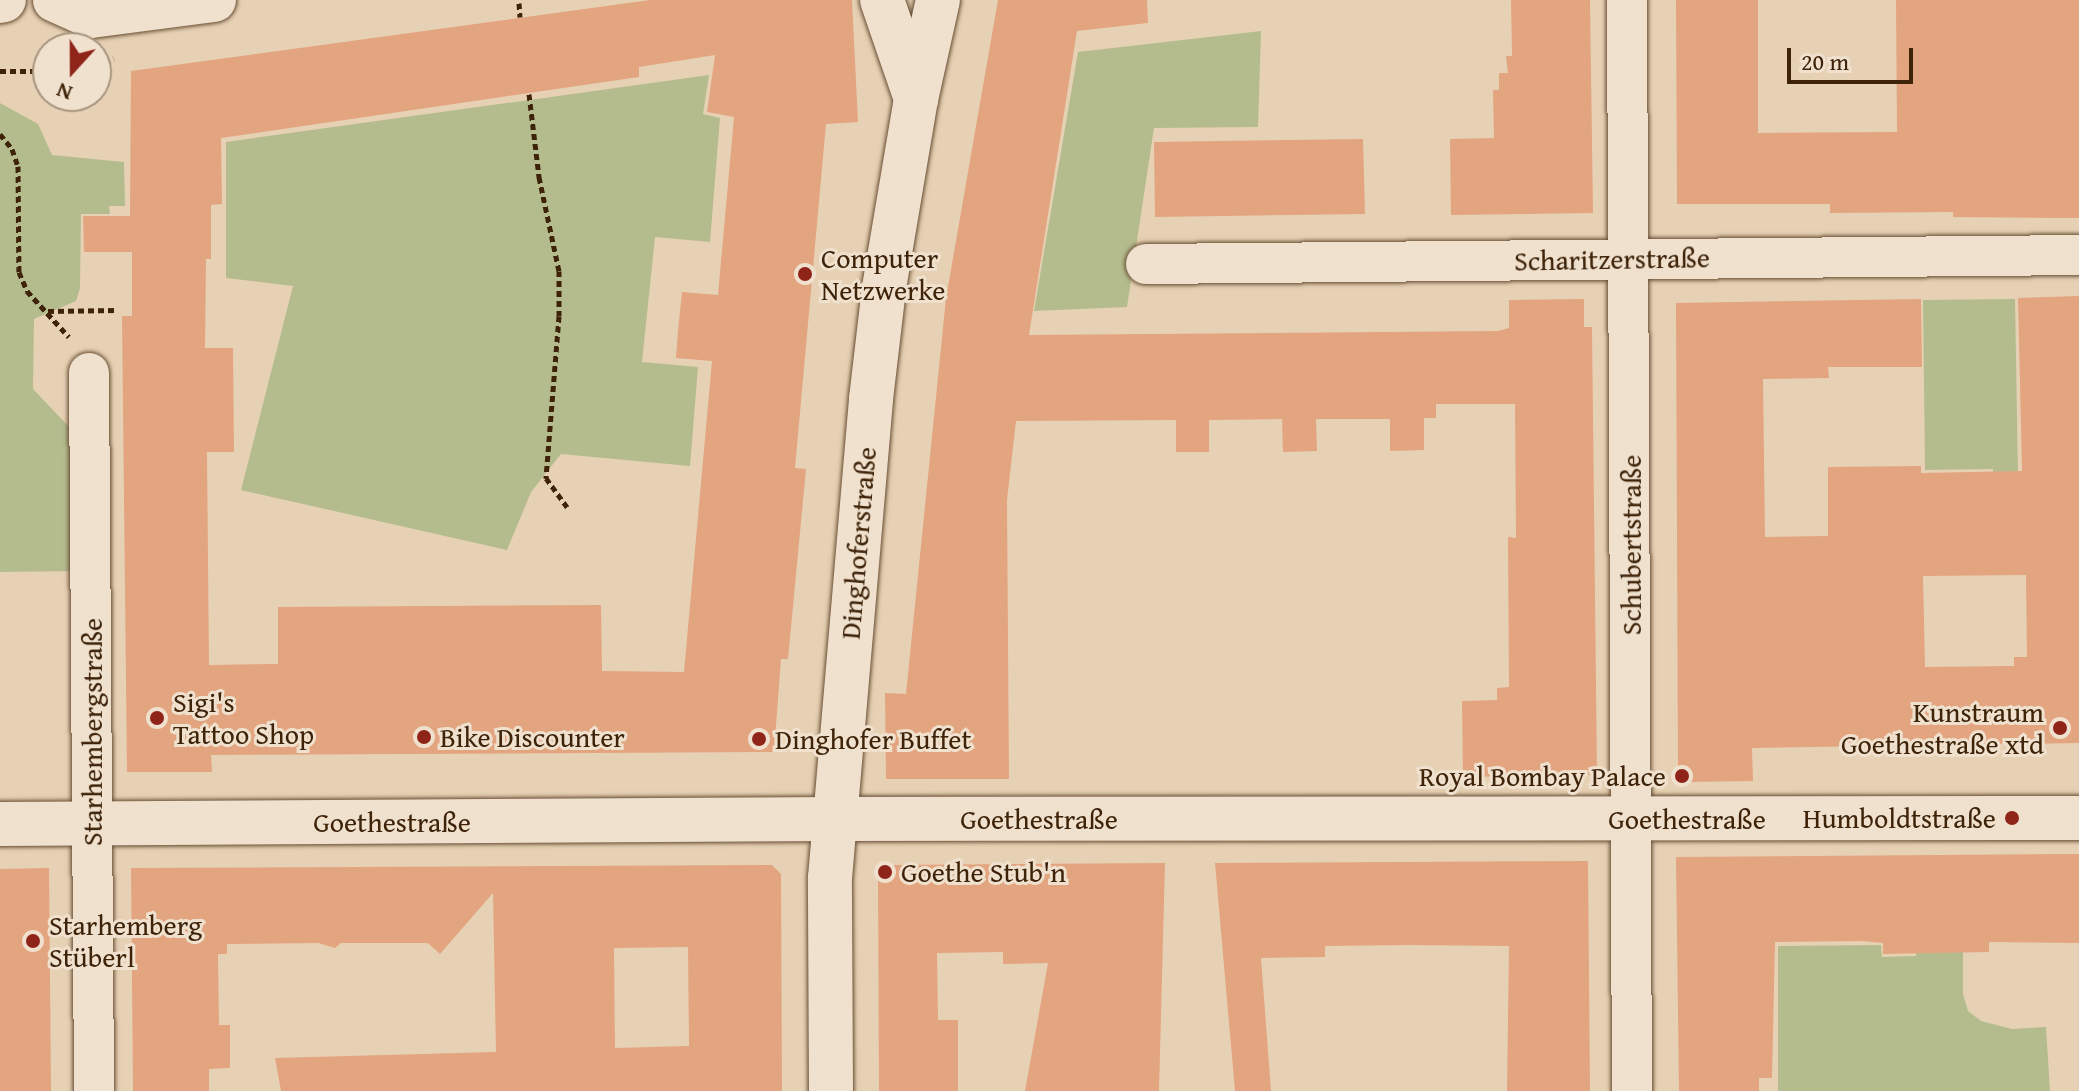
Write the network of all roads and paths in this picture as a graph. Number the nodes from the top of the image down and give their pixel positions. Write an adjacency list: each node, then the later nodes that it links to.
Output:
1 (55, 0): 2 (street)
2 (214, 0)
3 (882, 0): 11 (street)
4 (938, 0): 11 (street, Dinghoferstraße)
5 (1627, 0): 14 (street, Schubertstraße)
6 (519, 3): 7 (path)
7 (520, 17)
8 (0, 71): 9 (path)
9 (32, 71)
10 (529, 94): 19 (path)
11 (916, 99): 21 (street, Dinghoferstraße)
12 (0, 134): 17 (path)
13 (2079, 255): 14 (street, Scharitzerstraße)
14 (1630, 258): 15 (street, Scharitzerstraße); 22 (street, Schubertstraße)
15 (1146, 264)
16 (118, 310): 17 (path)
17 (47, 311): 18 (path)
18 (89, 373): 24 (street, Starhembergstraße)
19 (567, 507)
20 (2079, 818): 22 (street, Goethestraße)
21 (835, 819): 22 (street, Goethestraße); 24 (street, Goethestraße); 26 (street, Dinghoferstraße)
22 (1632, 819): 27 (street, Schubertstraße)
23 (0, 824): 24 (street, Goethestraße)
24 (92, 824): 25 (street, Starhembergstraße)
25 (94, 1091)
26 (831, 1091)
27 (1632, 1091)

